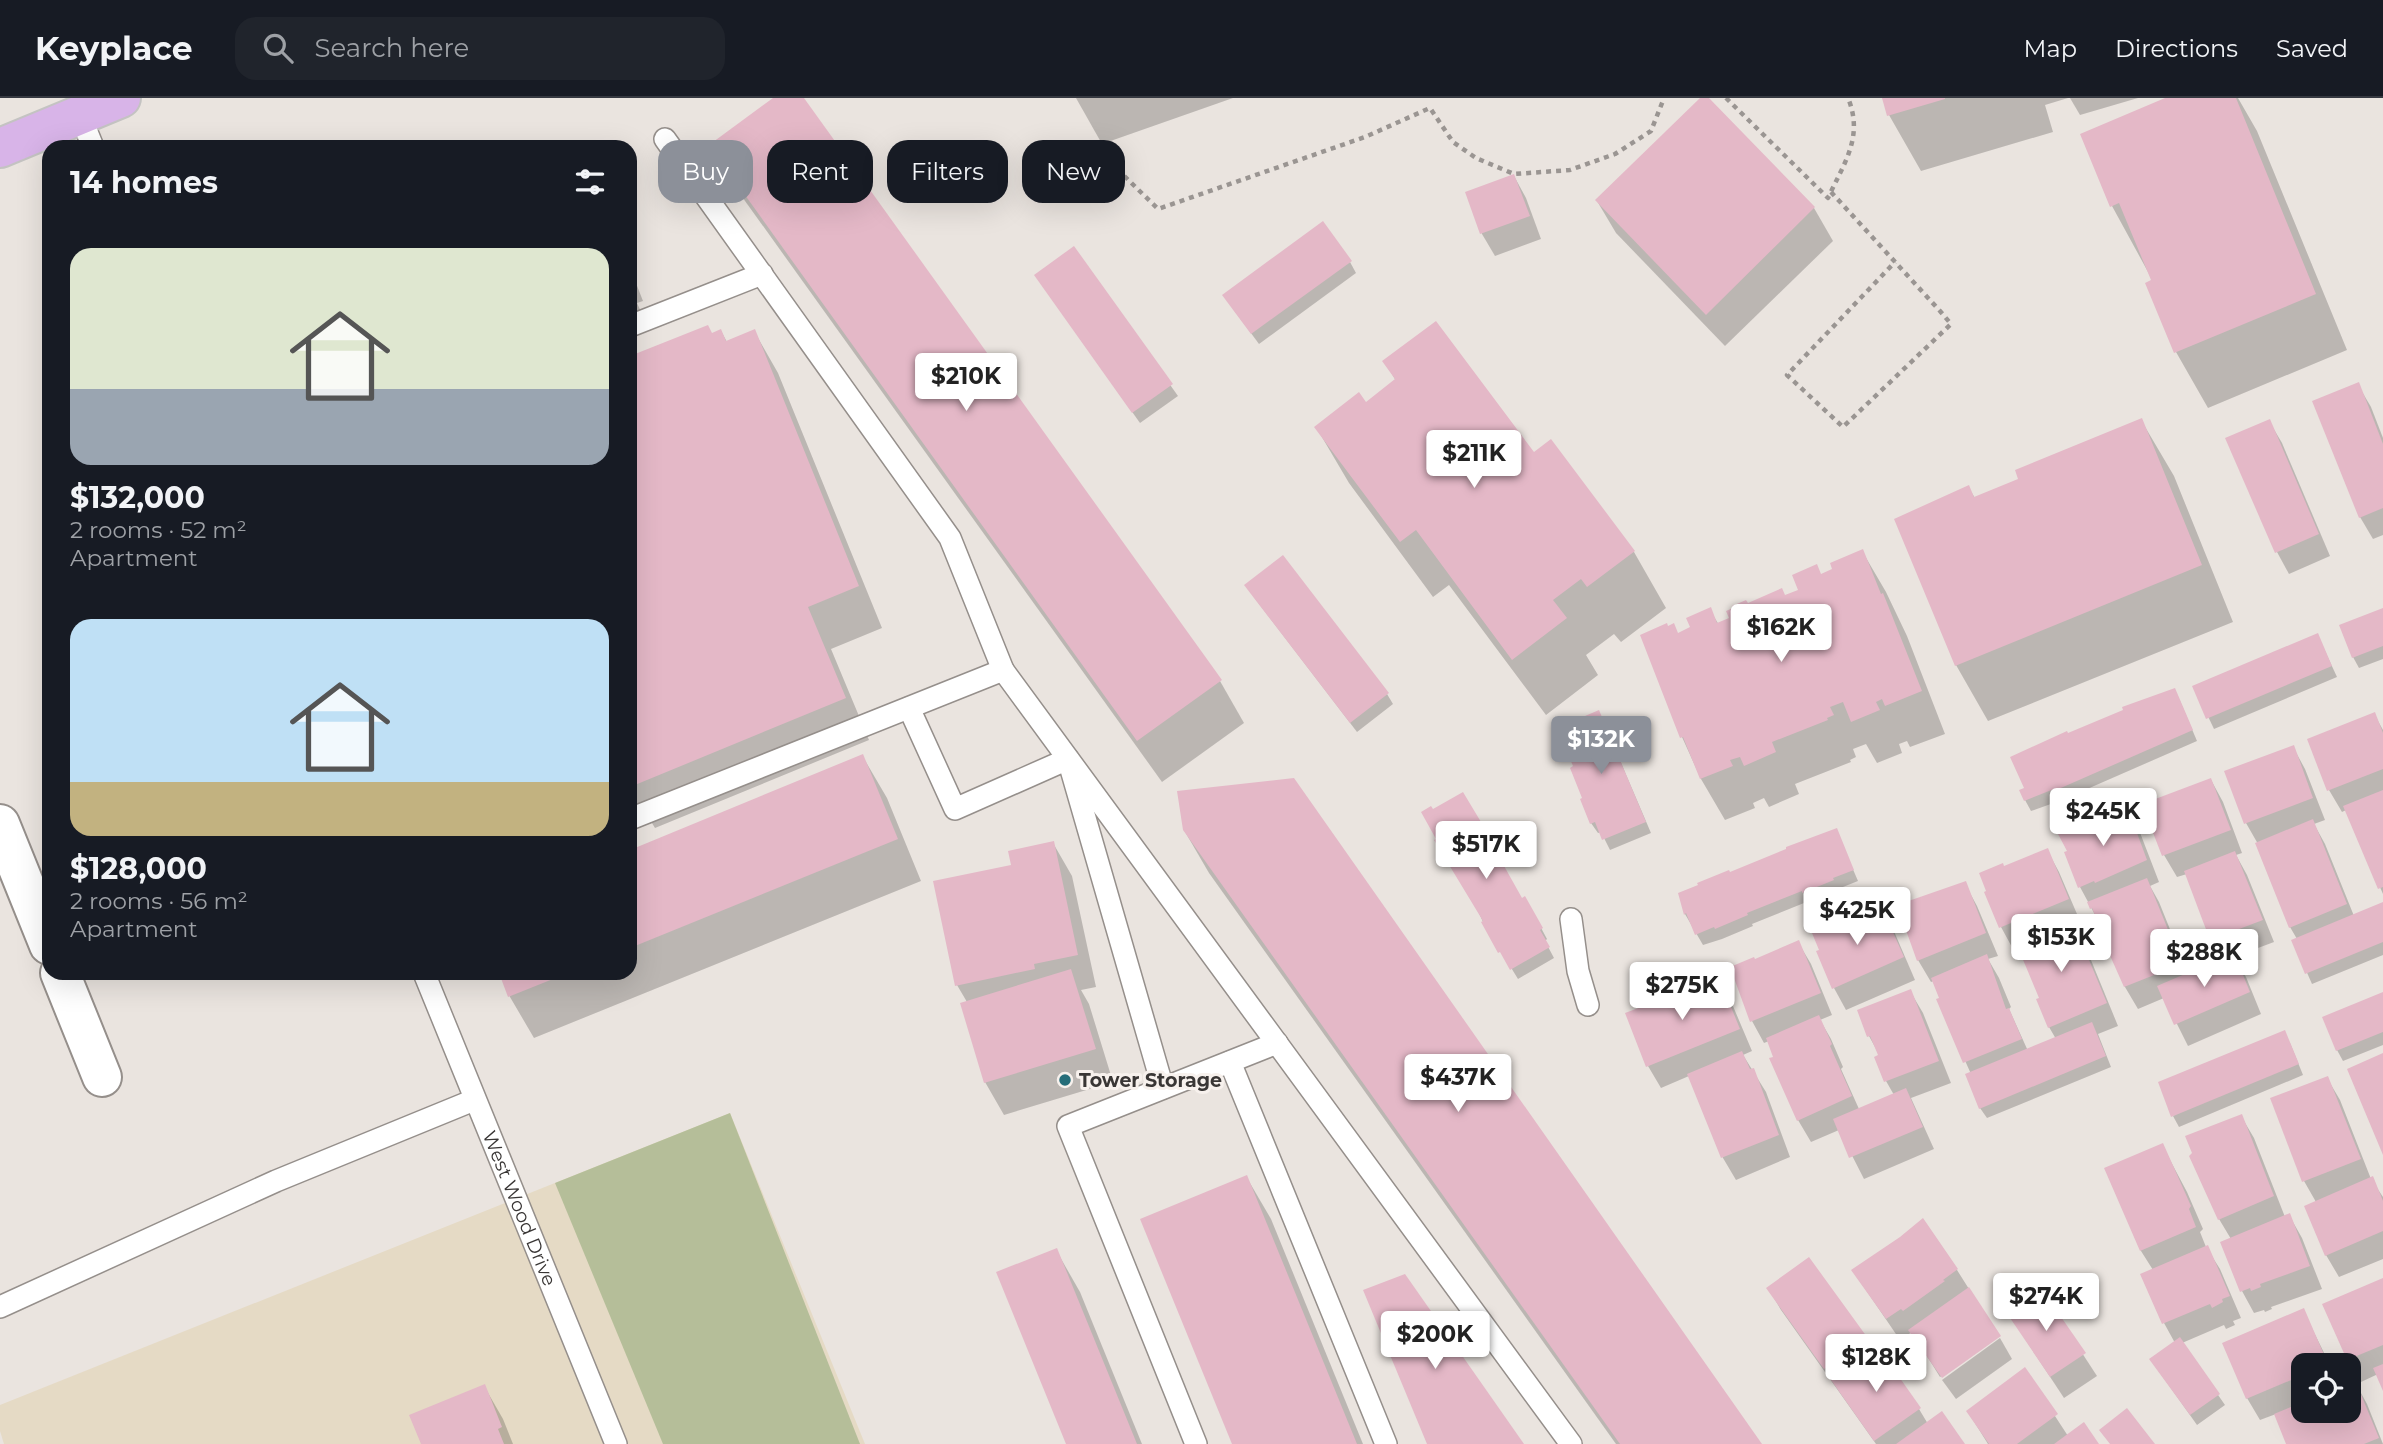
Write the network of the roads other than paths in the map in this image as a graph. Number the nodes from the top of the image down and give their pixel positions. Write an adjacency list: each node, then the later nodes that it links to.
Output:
1 (121, 98): 2 (main road)
2 (82, 120): 4 (main road)
3 (665, 139): 5 (lane)
4 (0, 148)
5 (762, 274): 6 (lane); 7 (lane)
6 (637, 323)
7 (1003, 670): 8 (lane); 9 (lane)
8 (909, 708): 9 (lane); 10 (lane)
9 (1068, 759): 17 (lane); 20 (lane)
10 (637, 816)
11 (0, 824): 13 (street)
12 (1571, 919): 16 (lane)
13 (42, 929)
14 (63, 980): 19 (street)
15 (427, 980): 21 (lane, West Wood Drive)
16 (1588, 1005)
17 (1277, 1043): 18 (lane); 26 (lane)
18 (1230, 1062): 20 (lane); 25 (lane)
19 (102, 1077)
20 (1163, 1088): 24 (lane)
21 (474, 1100): 22 (lane); 23 (lane, West Wood Drive)
22 (0, 1307)
23 (616, 1444)
24 (1196, 1444)
25 (1386, 1444)
26 (1572, 1444)

